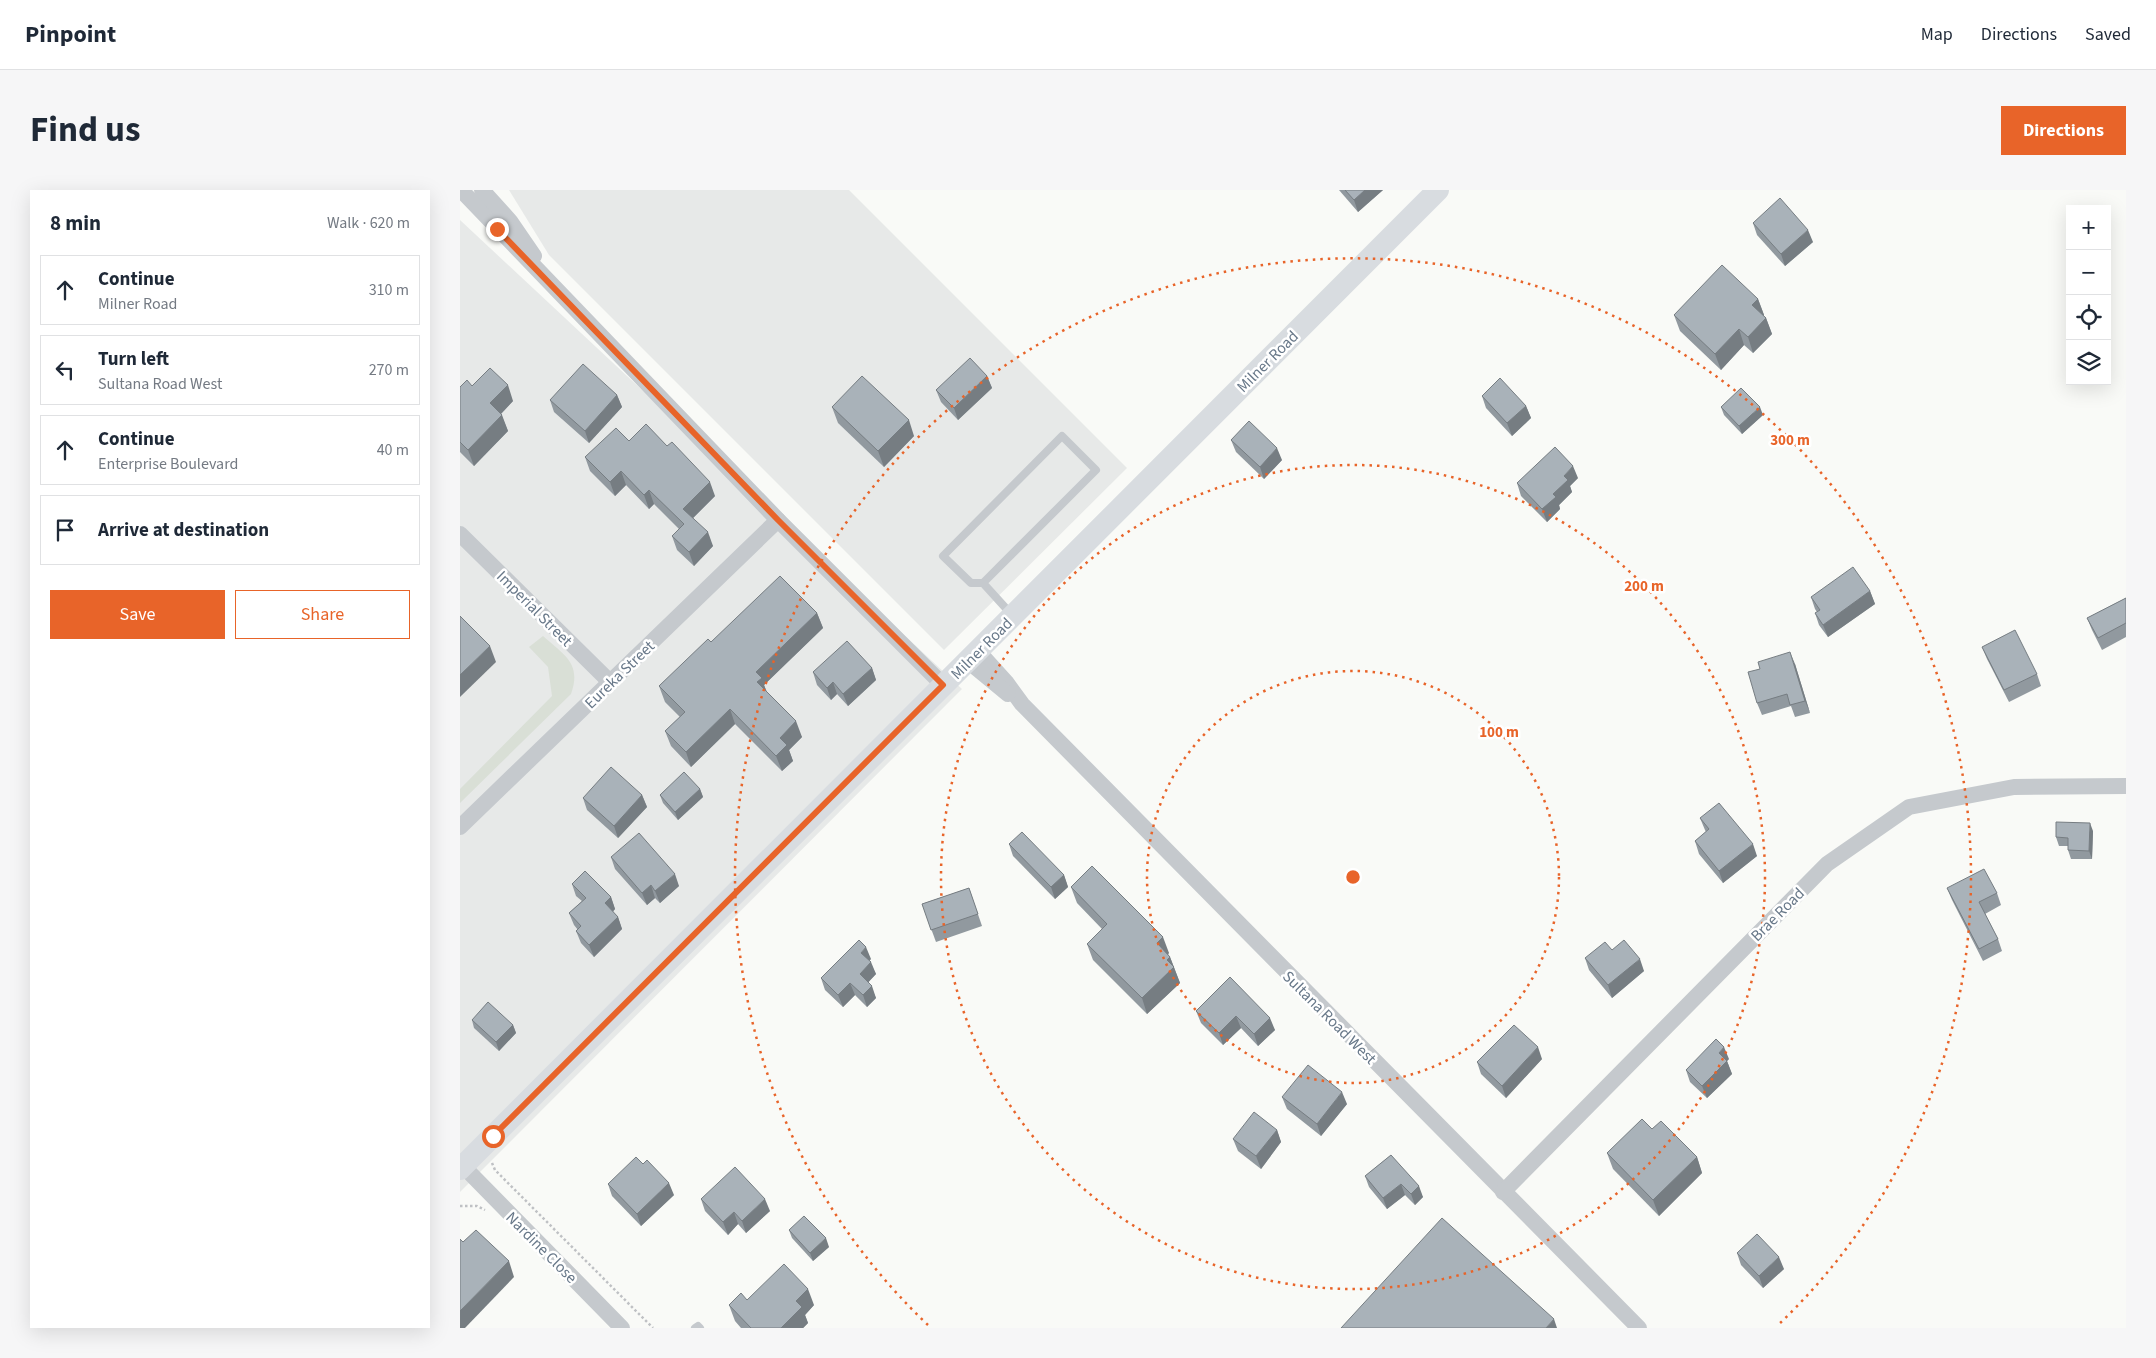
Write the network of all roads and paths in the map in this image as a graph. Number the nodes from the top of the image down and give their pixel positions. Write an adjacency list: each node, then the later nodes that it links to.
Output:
1 (461, 190): 4 (street)
2 (482, 190): 4 (street)
3 (1438, 190): 8 (street, Milner Road)
4 (560, 296): 5 (street)
5 (778, 520): 10 (street, Eureka Street); 11 (street)
6 (460, 534): 10 (street, Imperial Street)
7 (984, 583): 7 (lane); 8 (lane)
8 (1013, 616): 9 (street, Milner Road)
9 (973, 656): 11 (street, Milner Road); 16 (street, Sultana Road West)
10 (610, 682): 13 (street, Eureka Street)
11 (943, 685): 15 (street, Milner Road)
12 (2126, 786): 16 (street, Brae Road)
13 (460, 828)
14 (491, 1158): 18 (path)
15 (461, 1168): 17 (street, Nardine Close)
16 (1503, 1192): 21 (street, Sultana Road West)
17 (622, 1328)
18 (653, 1328)
19 (695, 1328): 20 (lane)
20 (700, 1328)
21 (1639, 1328)

